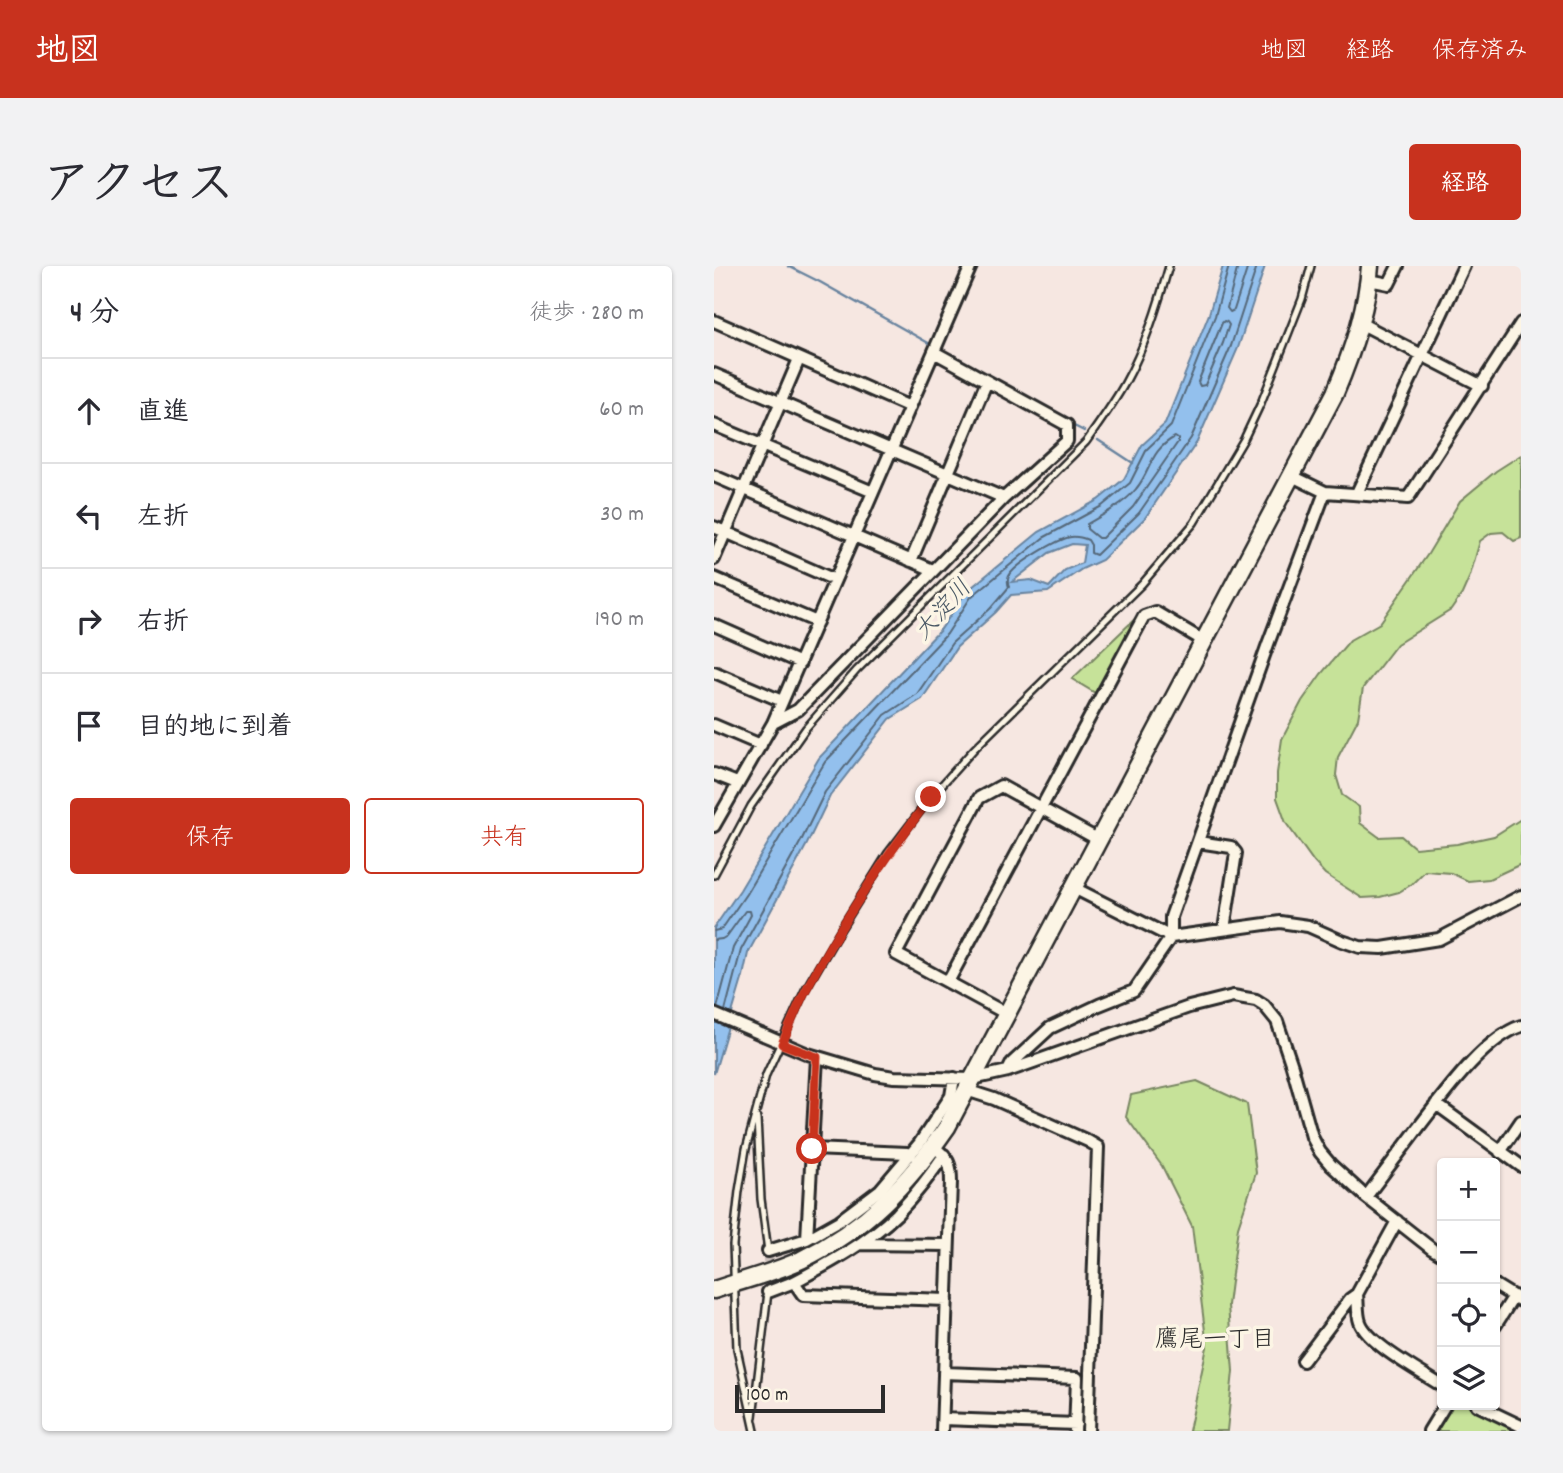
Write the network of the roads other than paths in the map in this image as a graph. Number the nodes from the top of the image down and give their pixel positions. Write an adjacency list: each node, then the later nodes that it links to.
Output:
1 (971, 266): 10 (street)
2 (1169, 266): 52 (lane)
3 (1311, 266): 61 (lane)
4 (1398, 266): 6 (street)
5 (1464, 266): 11 (street)
6 (1370, 273): 8 (street)
7 (714, 321): 12 (street)
8 (1360, 323): 11 (street); 23 (street)
9 (1521, 323): 15 (street)
10 (935, 348): 14 (street); 17 (street)
11 (1421, 356): 15 (street); 27 (street)
12 (799, 359): 16 (street); 17 (street)
13 (714, 374): 16 (street)
14 (987, 381): 21 (street); 28 (street)
15 (1482, 386): 27 (street)
16 (780, 404): 19 (street); 20 (street)
17 (910, 407): 20 (street)
18 (714, 425): 19 (street)
19 (762, 446): 24 (street); 25 (street)
20 (892, 449): 21 (street); 25 (street)
21 (947, 473): 28 (street); 33 (street)
22 (714, 476): 24 (street)
23 (1292, 477): 26 (street); 39 (street)
24 (744, 488): 30 (street); 31 (street)
25 (873, 492): 31 (street)
26 (1325, 492): 27 (street); 51 (street)
27 (1357, 493)
28 (1004, 498): 34 (street)
29 (714, 527): 30 (street)
30 (726, 531): 32 (street); 36 (street)
31 (854, 535): 33 (street); 36 (street)
32 (714, 559)
33 (911, 561): 34 (street)
34 (933, 570): 43 (street)
35 (714, 578): 37 (street)
36 (835, 580): 37 (street)
37 (817, 622): 40 (street)
38 (714, 625): 40 (street)
39 (1204, 641): 48 (street); 50 (street)
40 (800, 663): 42 (street)
41 (714, 672): 42 (street)
42 (782, 701): 43 (street)
43 (773, 723): 45 (street)
44 (714, 725): 45 (street)
45 (761, 745): 47 (street)
46 (714, 774): 47 (street)
47 (737, 783): 49 (street)
48 (1042, 808): 50 (street); 57 (street); 57 (street)
49 (714, 824)
50 (1099, 840): 53 (street)
51 (1198, 842): 55 (street); 56 (street)
52 (714, 875)
53 (1074, 888): 56 (street); 59 (street)
54 (1521, 895): 55 (street)
55 (1224, 929): 56 (street)
56 (1171, 937): 63 (street)
57 (948, 982): 59 (street)
58 (714, 1014): 61 (street)
59 (1007, 1014): 65 (street)
60 (1521, 1026): 66 (street)
61 (782, 1044): 62 (street); 67 (lane)
62 (817, 1057): 64 (street); 69 (street)
63 (1009, 1071): 65 (street); 74 (street)
64 (954, 1078): 65 (street); 72 (street)
65 (969, 1084): 70 (street); 101 (street)
66 (1436, 1104): 71 (street); 74 (street)
67 (756, 1110): 79 (lane); 82 (lane)
68 (1521, 1121): 71 (street)
69 (812, 1149): 72 (street); 76 (street)
70 (938, 1151): 77 (street); 78 (street); 82 (street)
71 (1500, 1152): 73 (street)
72 (911, 1155): 76 (street)
73 (1521, 1167)
74 (1366, 1197): 75 (street)
75 (1397, 1221): 80 (street); 86 (street)
76 (807, 1239): 79 (street)
77 (860, 1244): 78 (street); 81 (street)
78 (948, 1245): 88 (street)
79 (768, 1251)
80 (1437, 1252)
81 (794, 1282): 85 (street); 88 (street)
82 (734, 1283): 84 (street); 96 (lane)
83 (1500, 1288): 87 (street)
84 (714, 1290)
85 (768, 1292): 96 (lane)
86 (1357, 1294): 90 (street); 92 (street)
87 (1518, 1297): 89 (street)
88 (947, 1300): 91 (street)
89 (1500, 1320)
90 (1303, 1361)
91 (944, 1373): 95 (street); 98 (street)
92 (1437, 1383)
93 (1442, 1410): 102 (street)
94 (1487, 1410): 97 (street)
95 (943, 1419): 98 (street); 100 (street)
96 (753, 1423): 99 (lane)
97 (1521, 1426)
98 (1076, 1427)
99 (755, 1431)
100 (942, 1431)
101 (1088, 1431)
102 (1429, 1431)

